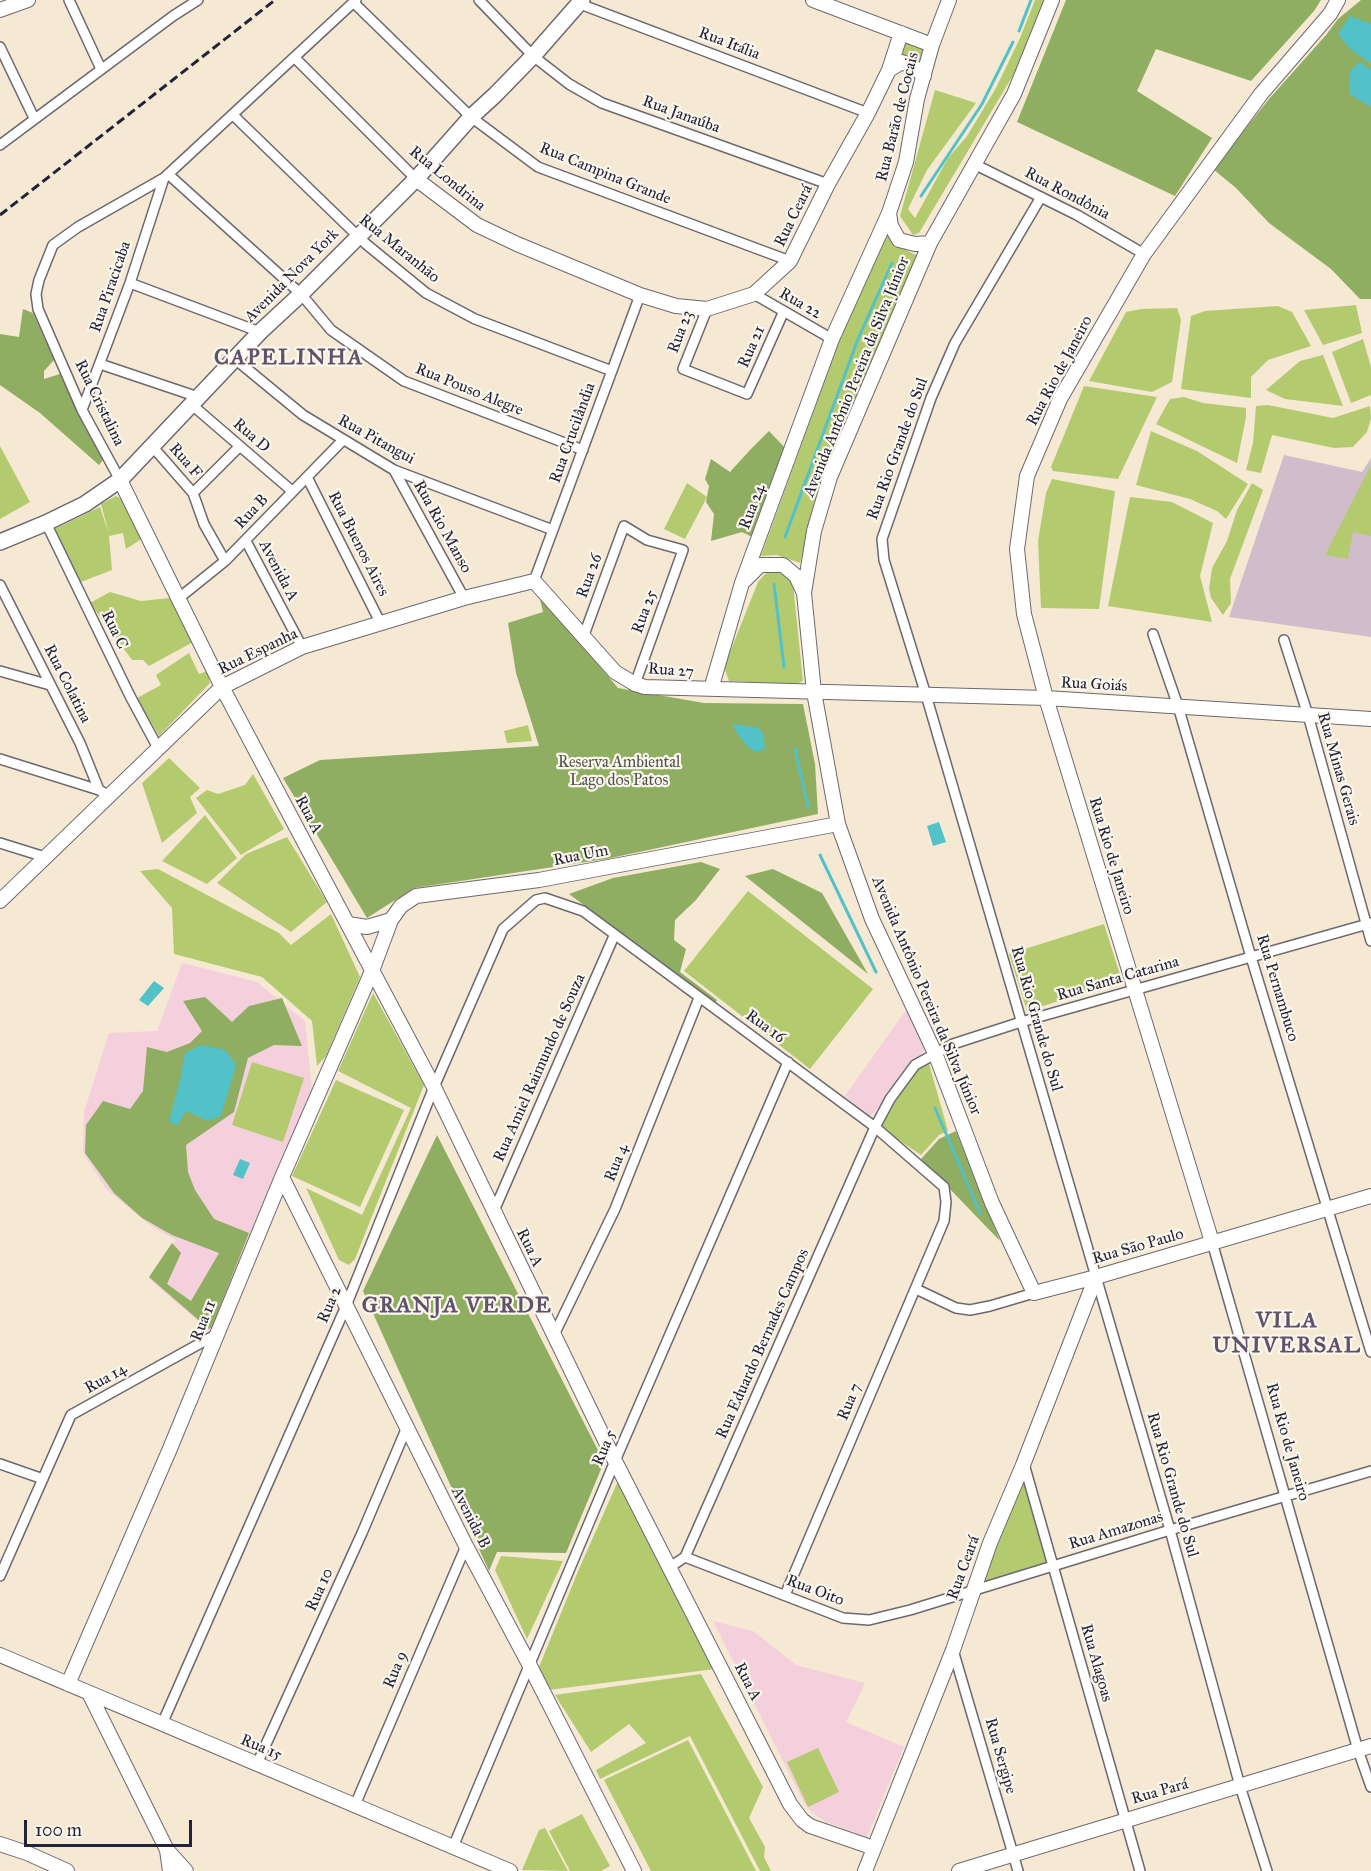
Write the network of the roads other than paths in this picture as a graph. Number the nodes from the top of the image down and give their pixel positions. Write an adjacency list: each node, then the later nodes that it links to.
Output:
1 (28, 0): 11 (street)
2 (69, 0): 17 (street)
3 (198, 0): 17 (street)
4 (813, 0): 12 (street)
5 (949, 0): 13 (street, Rua Barão de Cocais)
6 (1052, 0): 25 (street, Avenida Antônio Pereira da Silva Júnior)
7 (1338, 0): 33 (street, Rua Rio de Janeiro)
8 (355, 1): 16 (street, Rua Cristalina); 22 (street, Rua Campina Grande)
9 (481, 1): 15 (street)
10 (581, 2): 15 (main road, Avenida Nova York); 20 (street, Rua Itália)
11 (0, 10)
12 (901, 33): 13 (street); 18 (street, Rua Ceará)
13 (933, 45): 19 (street, Rua Barão de Cocais)
14 (0, 47): 23 (street)
15 (533, 56): 22 (main road, Avenida Nova York); 28 (street, Rua Janaúba)
16 (295, 58): 21 (street, Rua Cristalina); 27 (street, Rua Londrina)
17 (102, 69): 23 (street)
18 (889, 70): 19 (street); 20 (street, Rua Ceará)
19 (924, 76): 30 (street, Rua Barão de Cocais)
20 (868, 113): 28 (street, Rua Ceará)
21 (233, 115): 26 (street, Rua Cristalina); 31 (street, Rua Maranhão)
22 (471, 117): 27 (main road, Avenida Nova York); 34 (street, Rua Campina Grande)
23 (34, 118): 24 (street)
24 (0, 145)
25 (974, 164): 29 (street, Rua Rondônia); 32 (street, Avenida Antônio Pereira da Silva Júnior)
26 (166, 176): 35 (street, Rua Piracicaba); 36 (street, Rua Pouso Alegre); 48 (street, Rua Cristalina)
27 (416, 179): 31 (main road, Avenida Nova York); 38 (street, Rua Londrina)
28 (828, 184): 34 (street, Rua Ceará)
29 (1041, 197): 33 (street, Rua Rondônia); 81 (street, Rua Rio Grande do Sul)
30 (889, 213): 32 (street); 42 (street, Rua Barão de Cocais)
31 (357, 236): 36 (main road, Avenida Nova York); 45 (street, Rua Maranhão)
32 (930, 243): 67 (street, Avenida Antônio Pereira da Silva Júnior)
33 (1144, 254): 82 (street, Rua Rio de Janeiro)
34 (790, 261): 37 (street, Rua Ceará)
35 (130, 283): 41 (street); 44 (street, Rua Piracicaba)
36 (301, 294): 41 (main road, Avenida Nova York); 52 (street, Rua Pouso Alegre)
37 (754, 294): 39 (street, Rua Ceará); 40 (street, Rua 22)
38 (640, 295): 39 (street, Rua Ceará); 45 (street, Rua Crucilândia)
39 (706, 309): 46 (street, Rua 23)
40 (783, 312): 42 (street, Rua 22); 46 (street, Rua 21)
41 (260, 332): 43 (main road, Avenida Nova York)
42 (832, 339): 65 (street, Rua 24)
43 (235, 358): 47 (main road, Avenida Nova York); 49 (street, Rua Pitangui)
44 (100, 364): 47 (street); 48 (street, Rua Piracicaba)
45 (612, 371): 52 (street, Rua Crucilândia)
46 (747, 394)
47 (195, 400): 50 (main road, Avenida Nova York); 51 (street, Rua D)
48 (82, 410): 55 (street, Rua Cristalina)
49 (342, 440): 53 (street, Rua Pitangui); 54 (street, Rua B)
50 (152, 446): 55 (main road, Avenida Nova York); 57 (street, Rua F)
51 (240, 446): 56 (street, Rua D); 57 (street)
52 (583, 450): 60 (street, Rua Crucilândia)
53 (394, 470): 60 (street, Rua Pitangui); 69 (street, Rua Rio Manso)
54 (307, 477): 56 (street, Rua B); 70 (street, Rua Buenos Aires)
55 (120, 480): 58 (main road, Avenida Nova York); 68 (street, Rua Cristalina)
56 (292, 491): 61 (street, Rua B)
57 (193, 493): 63 (street, Rua F)
58 (46, 523): 62 (main road, Avenida Nova York); 86 (street, Rua C)
59 (624, 526): 72 (street, Rua 26); 76 (street, Rua 25)
60 (553, 530): 64 (street, Rua Crucilândia)
61 (246, 541): 63 (street, Rua B); 74 (street, Avenida A)
62 (0, 542)
63 (225, 561): 68 (street, Rua B)
64 (534, 581): 69 (street, Rua Espanha); 72 (street, Rua 27)
65 (742, 583): 67 (street); 79 (street, Rua 24)
66 (0, 585): 77 (street, Rua Colatina)
67 (804, 593): 80 (street, Avenida Antônio Pereira da Silva Júnior)
68 (179, 598): 78 (street, Rua Cristalina)
69 (464, 598): 70 (street, Rua Espanha)
70 (381, 624): 74 (street, Rua Espanha)
71 (1153, 634): 83 (street, Rua Pernambuco)
72 (584, 635): 76 (street, Rua 27)
73 (1284, 640): 84 (street, Rua Minas Gerais)
74 (302, 647): 78 (street, Rua Espanha)
75 (0, 671): 77 (street)
76 (635, 684): 79 (street, Rua 27)
77 (50, 685): 88 (street, Rua Colatina)
78 (222, 687): 86 (street, Rua Espanha); 97 (street, Rua A)
79 (711, 689): 80 (street, Rua 27)
80 (814, 692): 81 (street, Rua Goiás); 89 (street, Avenida Antônio Pereira da Silva Júnior)
81 (926, 695): 82 (street, Rua Goiás); 104 (street, Rua Rio Grande do Sul)
82 (1047, 698): 83 (street, Rua Goiás); 102 (street, Rua Rio de Janeiro)
83 (1178, 706): 84 (street, Rua Goiás); 100 (street, Rua Pernambuco)
84 (1308, 715): 85 (street, Rua Goiás); 96 (street, Rua Minas Gerais)
85 (1371, 719)
86 (158, 748): 88 (street, Rua Espanha)
87 (0, 759): 88 (street)
88 (104, 793): 91 (street, Rua Espanha)
89 (838, 824): 92 (street, Rua Um); 105 (street, Avenida Antônio Pereira da Silva Júnior)
90 (0, 843): 91 (street)
91 (45, 857): 94 (street, Rua Espanha)
92 (538, 880): 93 (street); 95 (street, Rua Um)
93 (545, 898): 98 (street, Rua 16); 107 (street, Rua 2)
94 (0, 901)
95 (391, 920): 97 (street); 101 (street, Rua Um)
96 (1369, 923): 99 (street, Rua Minas Gerais); 100 (street, Rua Santa Catarina)
97 (348, 924): 101 (street, Rua A)
98 (614, 936): 103 (street, Rua 16); 112 (street, Rua Amiel Raimundo de Souza)
99 (1371, 941)
100 (1251, 957): 102 (street, Rua Santa Catarina); 111 (street, Rua Pernambuco)
101 (372, 971): 107 (street, Rua A); 109 (street, Rua 11)
102 (1134, 991): 104 (street, Rua Santa Catarina); 114 (street, Rua Rio de Janeiro)
103 (699, 998): 106 (street, Rua 16); 120 (street, Rua 4)
104 (1021, 1022): 105 (street, Rua Santa Catarina); 115 (street, Rua Rio Grande do Sul)
105 (935, 1053): 108 (street, Rua Santa Catarina); 117 (street, Avenida Antônio Pereira da Silva Júnior)
106 (788, 1062): 108 (street, Rua 16); 123 (street, Rua 5)
107 (434, 1088): 112 (street, Rua A); 118 (street, Rua 2)
108 (875, 1127): 113 (street, Rua 16); 131 (street, Rua Eduardo Bernades Campos)
109 (282, 1177): 118 (street, Avenida B); 119 (street, Rua 11)
110 (1371, 1196): 111 (street, Rua São Paulo)
111 (1327, 1208): 114 (street, Rua São Paulo); 121 (street, Rua Pernambuco)
112 (493, 1213): 120 (street, Rua A)
113 (944, 1221): 116 (street, Rua 7)
114 (1212, 1242): 115 (street, Rua São Paulo); 128 (street, Rua Rio de Janeiro)
115 (1096, 1277): 117 (street, Rua São Paulo); 125 (street, Rua Ceará); 129 (street, Rua Rio Grande do Sul)
116 (916, 1289): 117 (street, Rua São Paulo); 136 (street, Rua 7)
117 (1034, 1293)
118 (346, 1306): 122 (street, Avenida B); 142 (street, Rua 2)
119 (217, 1334): 127 (street, Rua 14); 140 (street, Rua 11)
120 (554, 1335): 123 (street, Rua A)
121 (1371, 1352)
122 (406, 1427): 130 (street, Avenida B); 144 (street, Rua 10)
123 (615, 1461): 133 (street, Rua A); 139 (street, Rua 5)
124 (0, 1464): 127 (street)
125 (1024, 1464): 132 (street, Rua Alagoas); 135 (street, Rua Ceará)
126 (1371, 1471): 128 (street, Rua Amazonas)
127 (43, 1479): 134 (street, Rua 14)
128 (1285, 1498): 129 (street, Rua Amazonas); 143 (street, Rua Rio de Janeiro)
129 (1170, 1530): 132 (street, Rua Amazonas); 145 (street, Rua Rio Grande do Sul)
130 (466, 1546): 139 (street, Avenida B); 147 (street, Rua 9)
131 (685, 1557): 133 (street); 136 (street, Rua Oito)
132 (1053, 1566): 135 (street, Rua Amazonas); 148 (street, Rua Alagoas)
133 (670, 1567): 151 (street, Rua A)
134 (0, 1576)
135 (973, 1590): 136 (street, Rua Oito); 137 (street, Rua Ceará)
136 (784, 1595)
137 (953, 1650): 151 (street, Rua Ceará); 153 (street, Rua Sergipe)
138 (0, 1655): 140 (street, Rua 15)
139 (529, 1664): 150 (street, Rua 5); 158 (street, Avenida B)
140 (68, 1684): 141 (street, Rua 15)
141 (89, 1693): 142 (street, Rua 15); 152 (street)
142 (162, 1724): 144 (street, Rua 15)
143 (1365, 1748): 145 (street, Rua Pará); 146 (street, Rua Rio de Janeiro)
144 (257, 1764): 147 (street, Rua 15)
145 (1240, 1786): 148 (street, Rua Pará); 163 (street, Rua Rio Grande do Sul)
146 (1371, 1787)
147 (355, 1805): 150 (street, Rua 15)
148 (1124, 1820): 153 (street, Rua Pará); 162 (street, Rua Alagoas)
149 (0, 1844): 154 (street)
150 (453, 1847): 157 (street, Rua 15)
151 (873, 1848): 159 (street, Rua Ceará)
152 (167, 1850): 155 (street); 156 (street)
153 (1013, 1853): 160 (street, Rua Pará); 161 (street, Rua Sergipe)
154 (67, 1871)
155 (170, 1871)
156 (186, 1871)
157 (510, 1871)
158 (634, 1871)
159 (865, 1871)
160 (959, 1871)
161 (1018, 1871)
162 (1140, 1871)
163 (1267, 1871)

